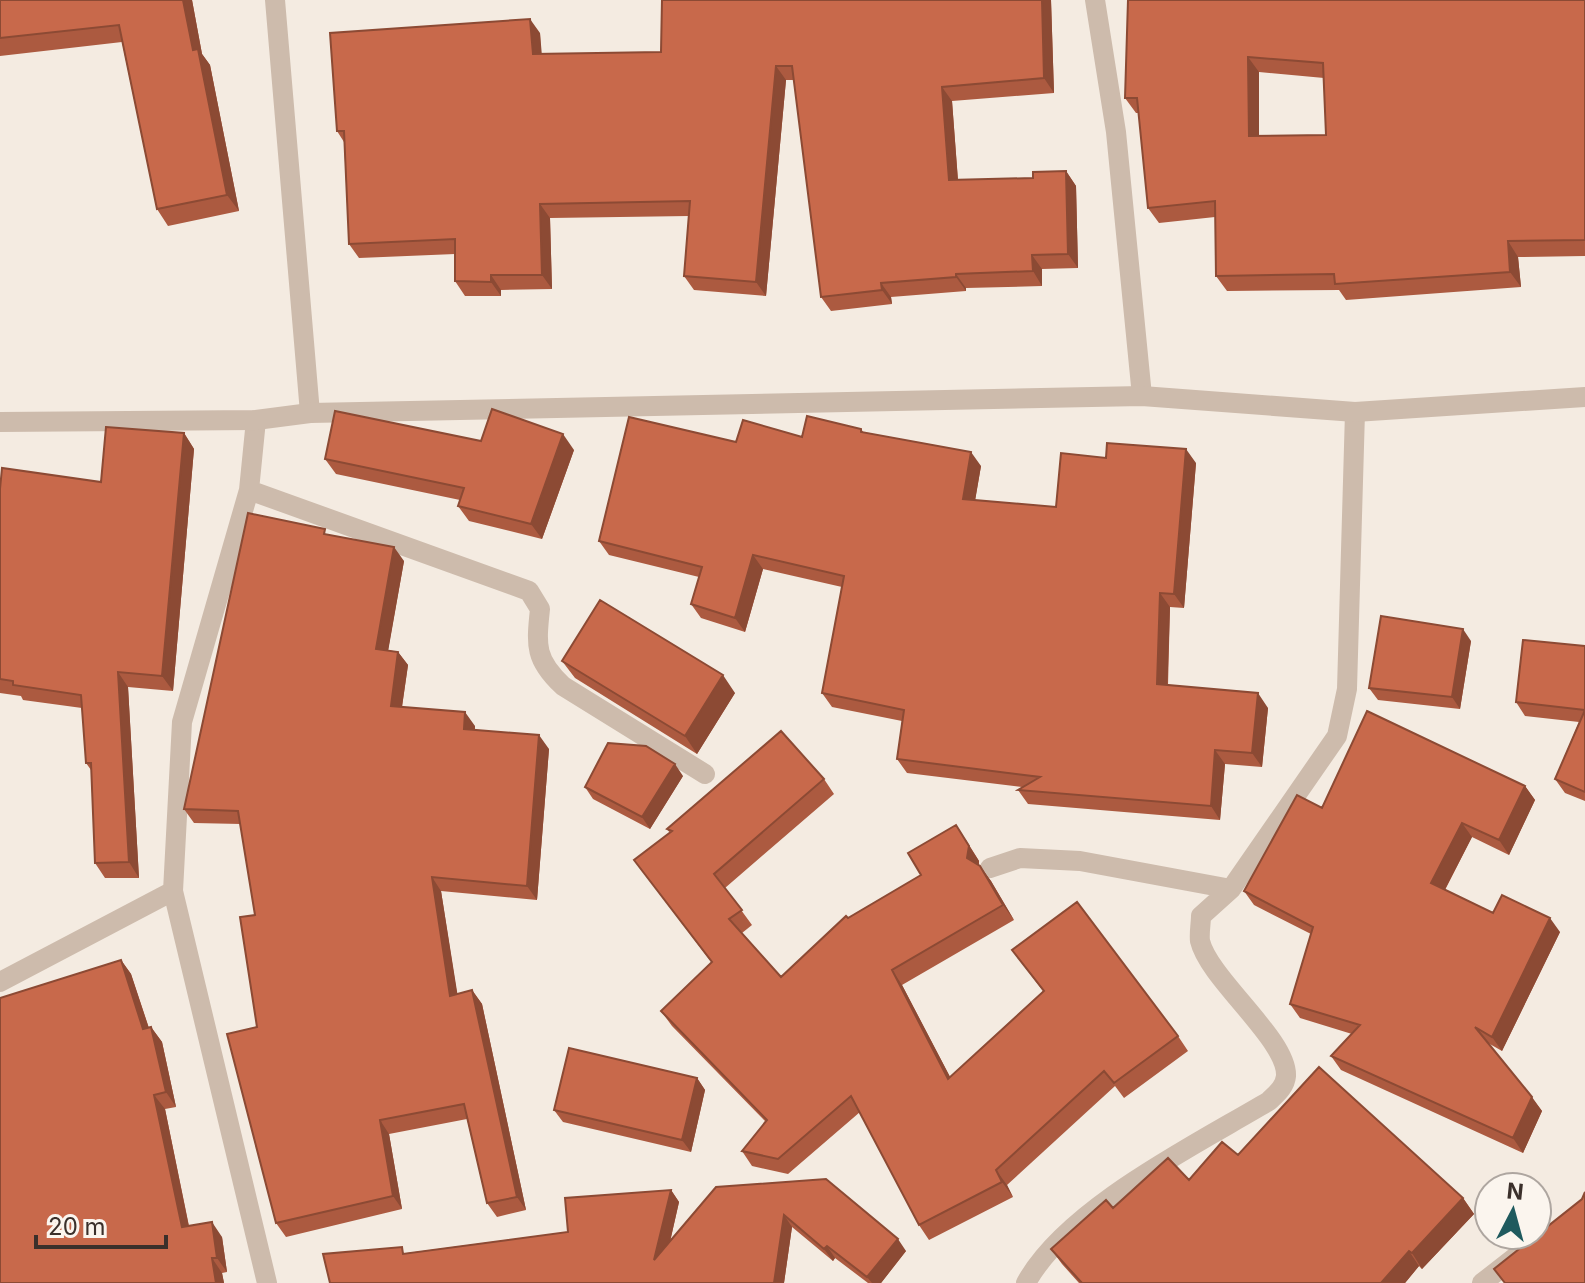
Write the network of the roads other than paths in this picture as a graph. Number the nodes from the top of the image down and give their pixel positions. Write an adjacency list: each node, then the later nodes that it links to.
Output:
1 (275, 0): 6 (street)
2 (1095, 0): 3 (street)
3 (1142, 396): 5 (street); 6 (street)
4 (1585, 397): 5 (street)
5 (1355, 412): 12 (street)
6 (310, 413): 7 (street)
7 (256, 420): 8 (street); 9 (street)
8 (0, 422)
9 (249, 490): 10 (street); 13 (street)
10 (705, 774)
11 (990, 868): 12 (street)
12 (1231, 889): 17 (street)
13 (173, 891): 14 (street); 16 (street)
14 (0, 982)
15 (1524, 1251): 18 (street)
16 (267, 1283)
17 (1026, 1283)
18 (1482, 1283)

